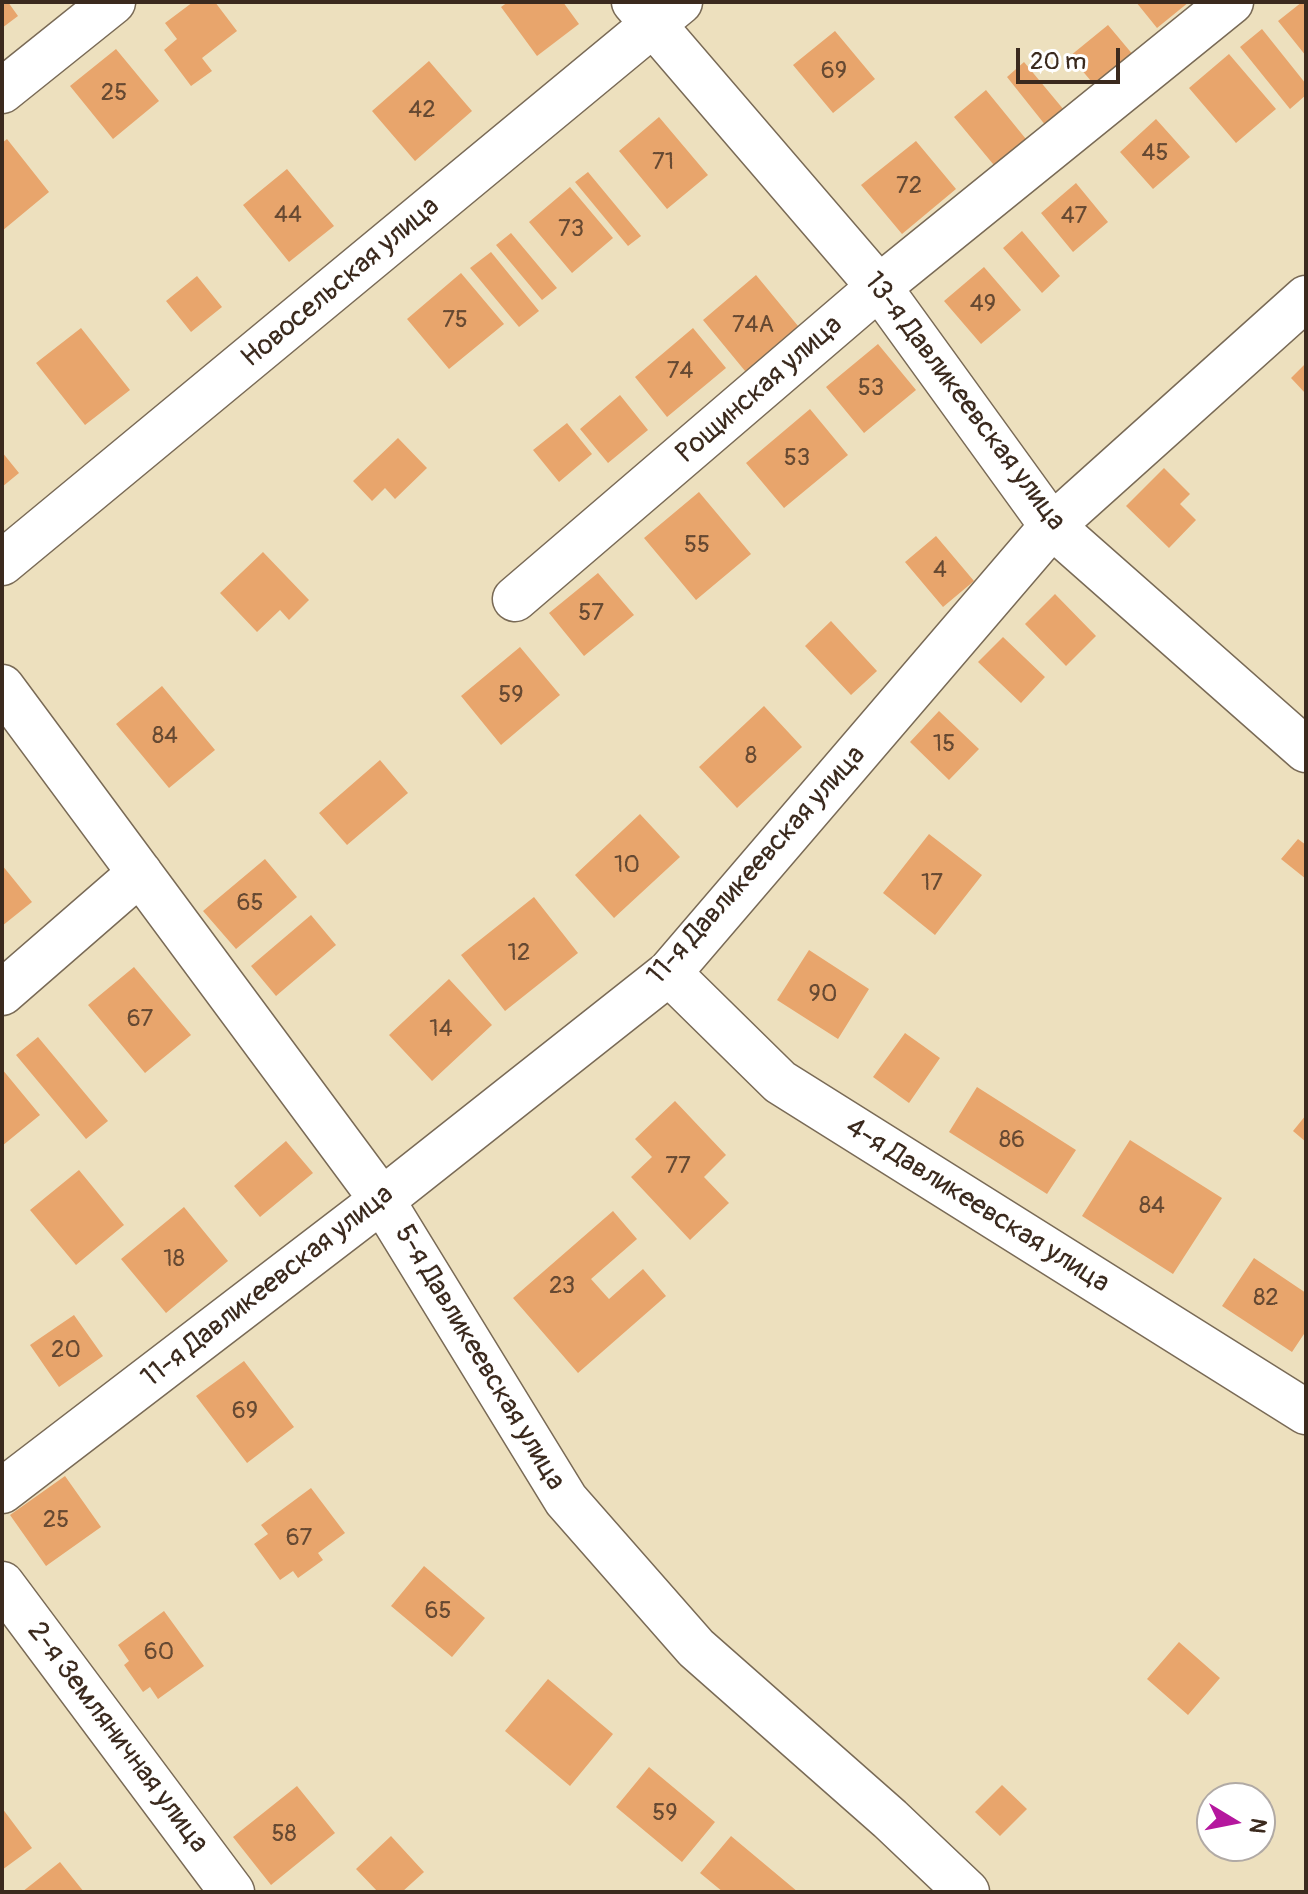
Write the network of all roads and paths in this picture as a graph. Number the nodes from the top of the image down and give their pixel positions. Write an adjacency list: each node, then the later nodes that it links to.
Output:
1 (113, 2): 4 (street)
2 (1231, 2): 5 (street, Рощинская улица)
3 (656, 9): 5 (street, 13-я Давликеевская улица); 8 (street, Новосельская улица)
4 (2, 91)
5 (879, 287): 7 (street, 13-я Давликеевская улица); 9 (street, Рощинская улица)
6 (1306, 298): 7 (street, 11-я Давликеевская улица)
7 (1052, 526): 11 (street, 13-я Давликеевская улица); 13 (street, 11-я Давликеевская улица)
8 (2, 563)
9 (515, 599)
10 (2, 687): 12 (street, 5-я Давликеевская улица)
11 (1306, 750)
12 (140, 873): 14 (street); 15 (street, 5-я Давликеевская улица)
13 (669, 973): 15 (street, 11-я Давликеевская улица); 16 (street, 4-я Давликеевская улица)
14 (2, 993)
15 (382, 1200): 17 (street, 11-я Давликеевская улица); 20 (street, 5-я Давликеевская улица)
16 (1306, 1412)
17 (2, 1491)
18 (2, 1584): 19 (street, 2-я Земляничная улица)
19 (232, 1892)
20 (967, 1892)

